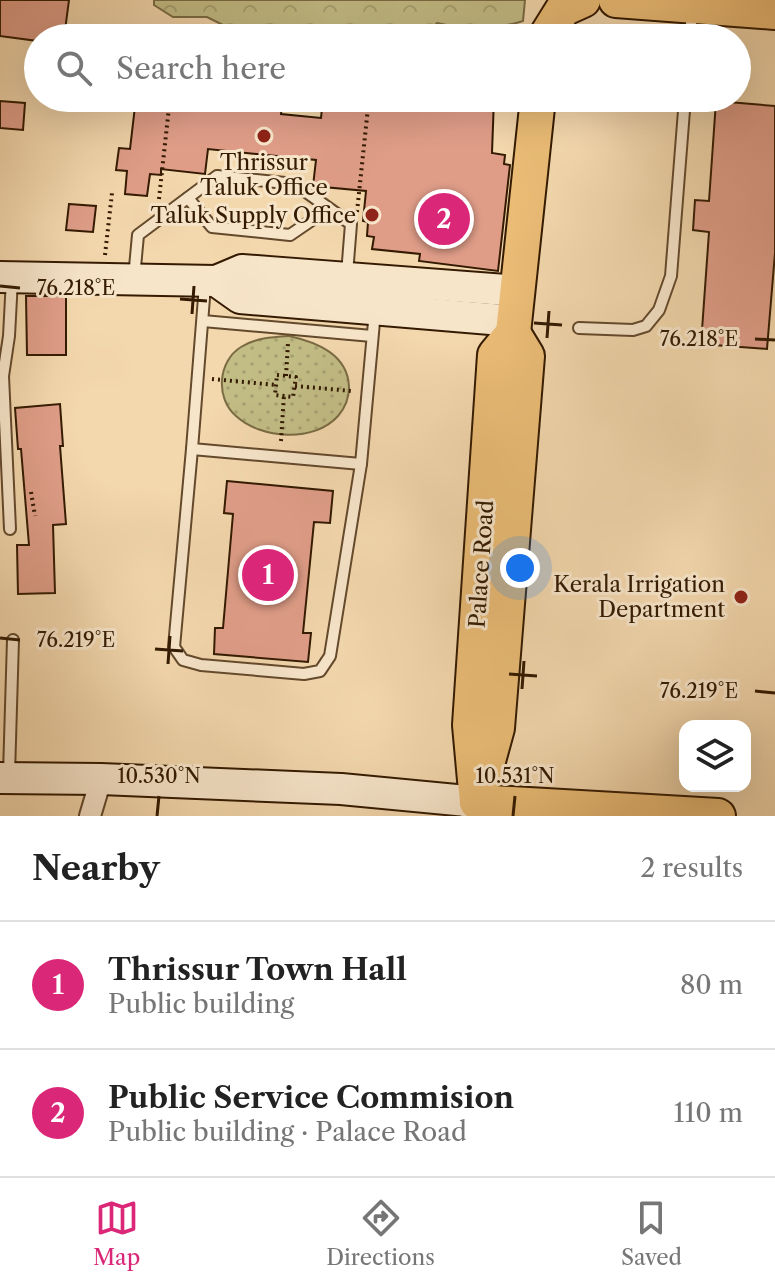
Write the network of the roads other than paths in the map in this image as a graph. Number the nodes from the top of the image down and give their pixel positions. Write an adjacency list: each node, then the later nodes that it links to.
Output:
1 (583, 0): 5 (main road)
2 (616, 0): 4 (main road)
3 (775, 12): 4 (main road)
4 (692, 22)
5 (554, 24)
6 (537, 112): 14 (main road)
7 (684, 112): 17 (lane)
8 (188, 198): 9 (lane); 9 (lane); 12 (lane)
9 (328, 209): 11 (lane)
10 (6, 277): 12 (main road); 18 (lane)
11 (347, 278): 13 (main road); 14 (main road)
12 (134, 280): 13 (main road)
13 (211, 281): 15 (lane); 16 (main road)
14 (515, 315): 16 (main road); 25 (main road, Palace Road)
15 (203, 321): 16 (lane); 19 (lane)
16 (374, 322): 20 (lane)
17 (579, 328)
18 (2, 376): 21 (lane)
19 (192, 449): 20 (lane); 20 (lane)
20 (361, 464)
21 (10, 529)
22 (13, 640): 23 (lane)
23 (4, 778): 24 (main road)
24 (101, 779): 25 (main road); 26 (street)
25 (476, 809): 27 (main road)
26 (90, 816)
27 (718, 816)

